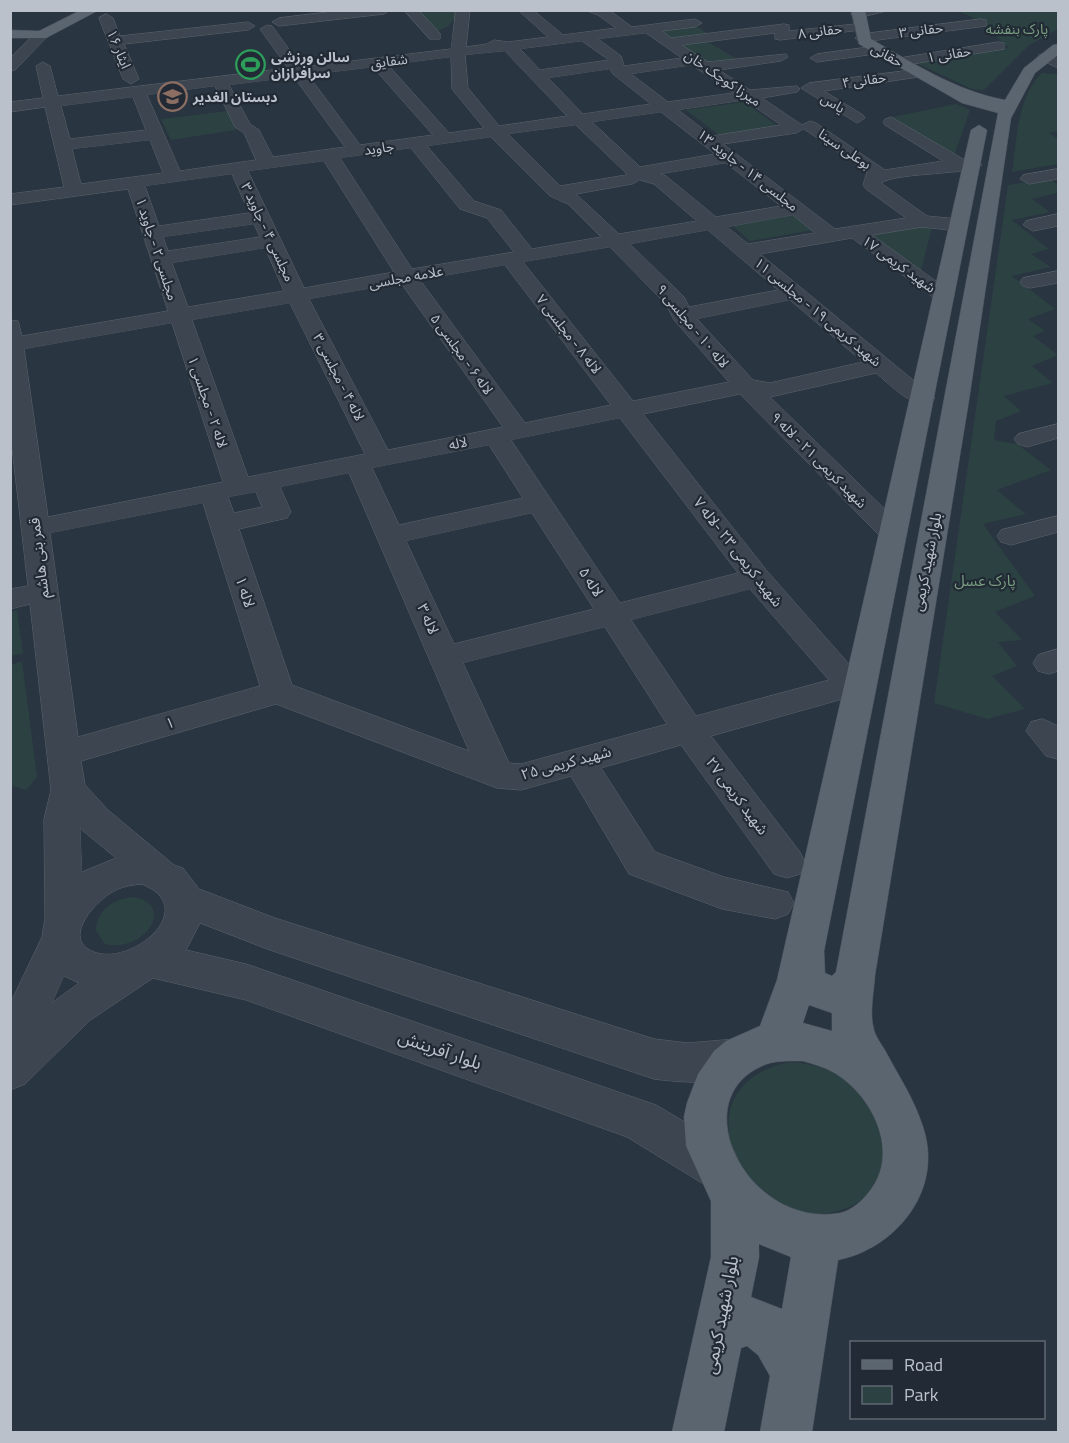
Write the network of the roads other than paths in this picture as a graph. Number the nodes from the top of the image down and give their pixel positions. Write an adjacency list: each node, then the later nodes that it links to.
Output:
1 (384, 10): 9 (street)
2 (410, 10): 23 (street)
3 (463, 10): 22 (street, لاله ۱۰ - مجلسی ۹)
4 (524, 10): 27 (street)
5 (591, 10): 17 (street)
6 (674, 10): 14 (street)
7 (884, 10): 13 (street)
8 (99, 14): 21 (main road); 28 (street, ایثار ۱۶)
9 (340, 17): 12 (street)
10 (186, 18): 18 (street)
11 (766, 18): 26 (street)
12 (266, 22): 18 (street); 50 (street)
13 (859, 22): 15 (street, حقانی ۳); 26 (street, حقانی ۸); 33 (main road, حقانی)
14 (695, 23): 16 (street, شقایق); 25 (street)
15 (981, 23)
16 (649, 29): 17 (street, شقایق); 29 (street, میرزا کوچک خان)
17 (629, 31): 24 (street, شقایق)
18 (194, 32): 28 (street); 34 (street)
19 (1059, 33): 45 (main road)
20 (10, 34): 21 (main road)
21 (41, 34): 39 (street); 47 (street)
22 (460, 35): 30 (street); 35 (street, لاله ۱۰ - مجلسی ۹)
23 (435, 36)
24 (586, 37): 27 (street, شقایق); 48 (street, مجلسی ۱۴ - جاوید ۱۳)
25 (709, 37): 26 (street, حقانی ۸); 29 (street, حقانی ۸); 42 (street)
26 (790, 37)
27 (561, 40): 30 (street, شقایق)
28 (116, 41): 54 (street, ایثار ۱۶)
29 (668, 42): 44 (street, میرزا کوچک خان)
30 (509, 46): 35 (street, شقایق); 52 (street)
31 (999, 46): 43 (street, حقانی ۱)
32 (1059, 48): 40 (main road, بلوار شهید کریمی)
33 (877, 50): 38 (street); 43 (main road, حقانی)
34 (204, 51)
35 (458, 52): 37 (street, شقایق); 49 (street, لاله ۱۰ - مجلسی ۹)
36 (781, 57): 42 (street)
37 (407, 58): 41 (street, شقایق); 49 (street)
38 (817, 58)
39 (10, 60)
40 (1052, 61): 59 (main road, بلوار شهید کریمی)
41 (377, 62): 50 (street, شقایق); 68 (street)
42 (745, 62): 44 (street)
43 (900, 62): 51 (main road, حقانی)
44 (700, 64): 48 (street); 57 (street, میرزا کوچک خان)
45 (1016, 64)
46 (43, 66): 58 (street)
47 (10, 67)
48 (617, 67): 52 (street); 61 (street, مجلسی ۱۴ - جاوید ۱۳)
49 (459, 70): 66 (street, لاله ۱۰ - مجلسی ۹)
50 (300, 72): 53 (street, شقایق); 72 (street)
51 (920, 73): 55 (street, حقانی ۴); 59 (main road, حقانی)
52 (536, 75): 63 (street)
53 (220, 81): 54 (street, شقایق); 75 (street)
54 (135, 85): 58 (street, شقایق); 67 (street, ایثار ۱۶)
55 (808, 88): 62 (street, یاس)
56 (792, 89): 57 (street, جاوید)
57 (748, 95): 61 (street, جاوید); 65 (street, میرزا کوچک خان)
58 (54, 101): 60 (street, شقایق); 71 (street)
59 (996, 102): 76 (main road, بلوار شهید کریمی); 147 (main road, بلوار شهید کریمی)
60 (10, 107)
61 (665, 107): 63 (street, جاوید); 69 (street, مجلسی ۱۴ - جاوید ۱۳)
62 (857, 118)
63 (579, 119): 66 (street, جاوید); 78 (street)
64 (891, 122): 76 (street)
65 (803, 127): 69 (street); 81 (street, بوعلی سینا)
66 (495, 131): 68 (street, جاوید); 85 (street, لاله ۱۰ - مجلسی ۹)
67 (156, 134): 71 (street); 80 (street, ایثار ۱۶)
68 (445, 138): 70 (street, جاوید)
69 (711, 141): 74 (street, مجلسی ۱۴ - جاوید ۱۳)
70 (416, 142): 72 (street, جاوید); 100 (street, لاله ۸ - مجلسی ۷)
71 (64, 145): 84 (street)
72 (356, 151): 73 (street, جاوید)
73 (329, 155): 75 (street, جاوید); 102 (street, لاله ۶ - مجلسی ۵)
74 (731, 157): 78 (street); 87 (street, مجلسی ۱۴ - جاوید ۱۳)
75 (267, 164): 77 (street, جاوید)
76 (966, 165): 81 (street); 92 (main road, بلوار شهید کریمی)
77 (238, 168): 80 (street, جاوید); 88 (street, مجلسی ۴ - جاوید ۳)
78 (636, 173): 85 (street); 91 (street, شهید کریمی ۱۹ - مجلسی ۱۱)
79 (1059, 174): 82 (street)
80 (174, 177): 83 (street, جاوید)
81 (875, 177): 90 (street, بوعلی سینا)
82 (1029, 179)
83 (135, 182): 84 (street, جاوید); 95 (street, مجلسی ۲ - جاوید ۱)
84 (74, 191): 86 (street, جاوید)
85 (556, 192): 97 (street, لاله ۱۰ - مجلسی ۹)
86 (10, 200)
87 (797, 209): 91 (street, علامه مجلسی); 96 (street, مجلسی ۱۴ - جاوید ۱۳)
88 (261, 217): 95 (street); 98 (street, مجلسی ۴ - جاوید ۳)
89 (1059, 220): 93 (street)
90 (922, 221): 92 (street); 94 (street)
91 (714, 224): 97 (street, علامه مجلسی); 99 (street, شهید کریمی ۱۹ - مجلسی ۱۱)
92 (958, 225): 107 (main road, بلوار شهید کریمی)
93 (1033, 225)
94 (854, 231): 96 (street); 107 (street, شهید کریمی ۱۷)
95 (151, 234): 101 (street, مجلسی ۲ - جاوید ۱)
96 (830, 235): 99 (street)
97 (615, 241): 100 (street, علامه مجلسی); 108 (street, لاله ۱۰ - مجلسی ۹)
98 (272, 242): 101 (street); 106 (street, مجلسی ۴ - جاوید ۳)
99 (746, 250): 105 (street, شهید کریمی ۱۹ - مجلسی ۱۱)
100 (519, 257): 102 (street, علامه مجلسی); 114 (street, لاله ۸ - مجلسی ۷)
101 (159, 259): 109 (street, مجلسی ۲ - جاوید ۱)
102 (407, 277): 106 (street, علامه مجلسی); 116 (street, لاله ۶ - مجلسی ۵)
103 (1059, 277): 104 (street)
104 (1030, 282)
105 (796, 293): 108 (street); 111 (street, شهید کریمی ۱۹ - مجلسی ۱۱)
106 (297, 296): 109 (street, علامه مجلسی); 118 (street, لاله ۴ - مجلسی ۳)
107 (944, 296): 113 (main road, بلوار شهید کریمی)
108 (682, 315): 112 (street, لاله ۱۰ - مجلسی ۹)
109 (179, 316): 110 (street, علامه مجلسی); 120 (street, لاله ۲ - مجلسی ۱)
110 (12, 335): 124 (street, قمر بنی هاشم)
111 (880, 365): 112 (street, لاله); 113 (street, شهید کریمی ۱۹ - مجلسی ۱۱)
112 (746, 386): 114 (street, لاله); 125 (street, شهید کریمی ۲۱ - لاله ۹)
113 (924, 398): 125 (main road, بلوار شهید کریمی)
114 (627, 409): 116 (street, لاله); 128 (street, شهید کریمی ۲۳ -لاله ۷)
115 (1059, 431): 117 (street)
116 (506, 433): 118 (street, لاله); 121 (street, لاله ۵)
117 (1027, 439)
118 (369, 461): 119 (street, لاله); 126 (street, لاله ۳)
119 (265, 482): 120 (street, لاله); 122 (street)
120 (225, 490): 122 (street, لاله ۱); 124 (street, لاله)
121 (539, 503): 126 (street); 131 (street, لاله ۵)
122 (223, 524): 134 (street, لاله ۱)
123 (1059, 524): 127 (street)
124 (35, 528): 129 (street, قمر بنی هاشم)
125 (892, 533): 133 (main road, بلوار شهید کریمی)
126 (390, 536): 132 (street, لاله ۳)
127 (1011, 536)
128 (757, 578): 131 (street); 133 (street, شهید کریمی ۲۳ -لاله ۷)
129 (43, 592): 130 (street); 136 (street, قمر بنی هاشم)
130 (10, 599)
131 (612, 614): 132 (street); 135 (street, لاله ۵)
132 (445, 657): 138 (street, لاله ۳)
133 (860, 683): 135 (street, شهید کریمی ۲۵); 145 (main road, بلوار شهید کریمی)
134 (278, 692): 136 (street, ۱); 138 (street, شهید کریمی ۲۵)
135 (687, 729): 137 (street, شهید کریمی ۲۵); 140 (street, شهید کریمی ۲۷)
136 (63, 754): 139 (street, قمر بنی هاشم)
137 (579, 761): 138 (street, شهید کریمی ۲۵); 143 (street)
138 (497, 775)
139 (68, 790): 141 (street); 144 (street)
140 (787, 864)
141 (159, 872): 142 (street); 144 (street)
142 (185, 900): 146 (street); 149 (street)
143 (775, 903)
144 (63, 927): 146 (street); 148 (street)
145 (805, 953): 147 (main road); 149 (main road, بلوار شهید کریمی)
146 (146, 963): 150 (street); 152 (street, بلوار آفرینش)
147 (855, 975): 151 (main road, بلوار شهید کریمی)
148 (10, 1050)
149 (755, 1051): 151 (main road); 152 (main road)
150 (10, 1070)
151 (883, 1090): 153 (main road)
152 (726, 1182): 153 (main road); 154 (main road, بلوار شهید کریمی)
153 (818, 1239): 155 (main road)
154 (719, 1333): 155 (main road); 156 (main road, بلوار شهید کریمی)
155 (795, 1374): 157 (main road)
156 (698, 1432)
157 (786, 1432)

